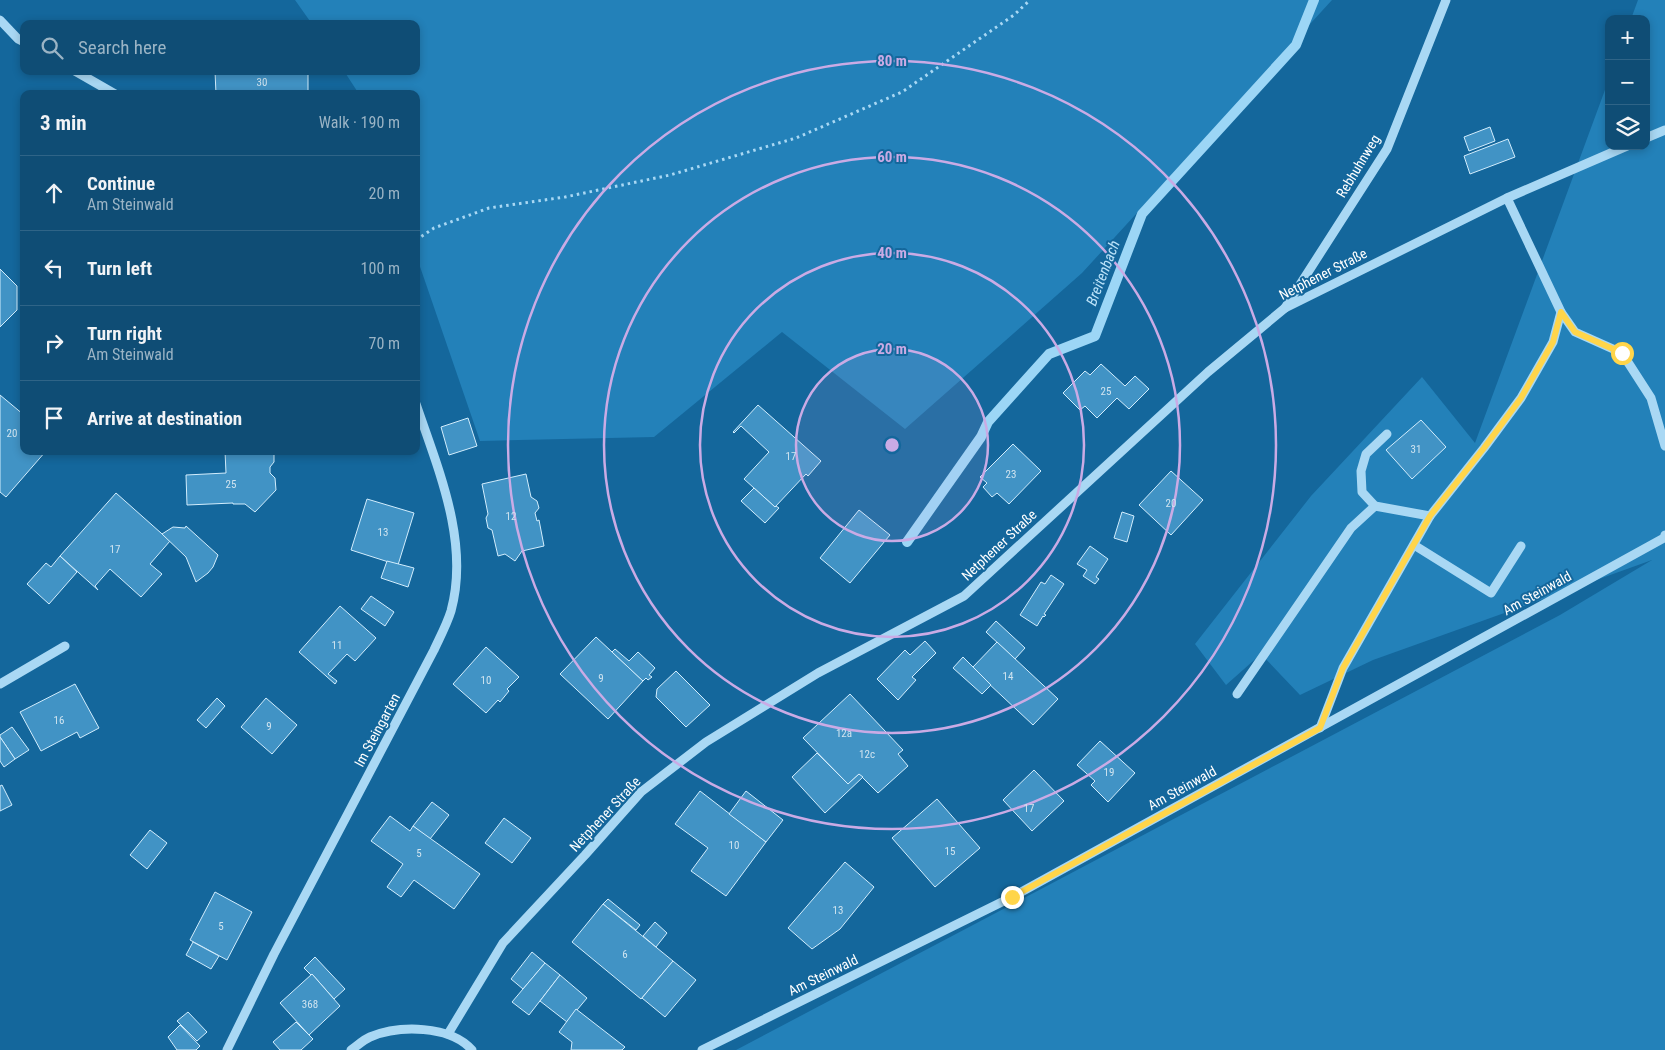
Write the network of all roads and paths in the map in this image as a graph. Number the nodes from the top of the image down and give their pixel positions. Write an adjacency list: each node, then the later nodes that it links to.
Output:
1 (1030, 0): 11 (path)
2 (1446, 0): 12 (street, Rebhuhnweg)
3 (0, 20): 4 (street)
4 (20, 40)
5 (82, 75): 6 (street)
6 (108, 90)
7 (1665, 130): 8 (street)
8 (1650, 136)
9 (1618, 150): 10 (street, Netphener Straße)
10 (1507, 198): 12 (street, Netphener Straße); 13 (street)
11 (420, 237)
12 (1284, 308): 26 (street, Netphener Straße)
13 (1561, 312): 16 (street); 18 (street)
14 (420, 416): 27 (street, Im Steingarten)
15 (1387, 434): 17 (street)
16 (1665, 446)
17 (1375, 506): 18 (street); 24 (street)
18 (1430, 516): 20 (street)
19 (1665, 535): 25 (street, Am Steinwald)
20 (1414, 545): 21 (street); 25 (street)
21 (1521, 546)
22 (65, 646): 23 (street)
23 (0, 684)
24 (1237, 694)
25 (1320, 728): 30 (street, Am Steinwald)
26 (448, 1034): 28 (street); 29 (street)
27 (227, 1050)
28 (351, 1050)
29 (472, 1050)
30 (702, 1050)

